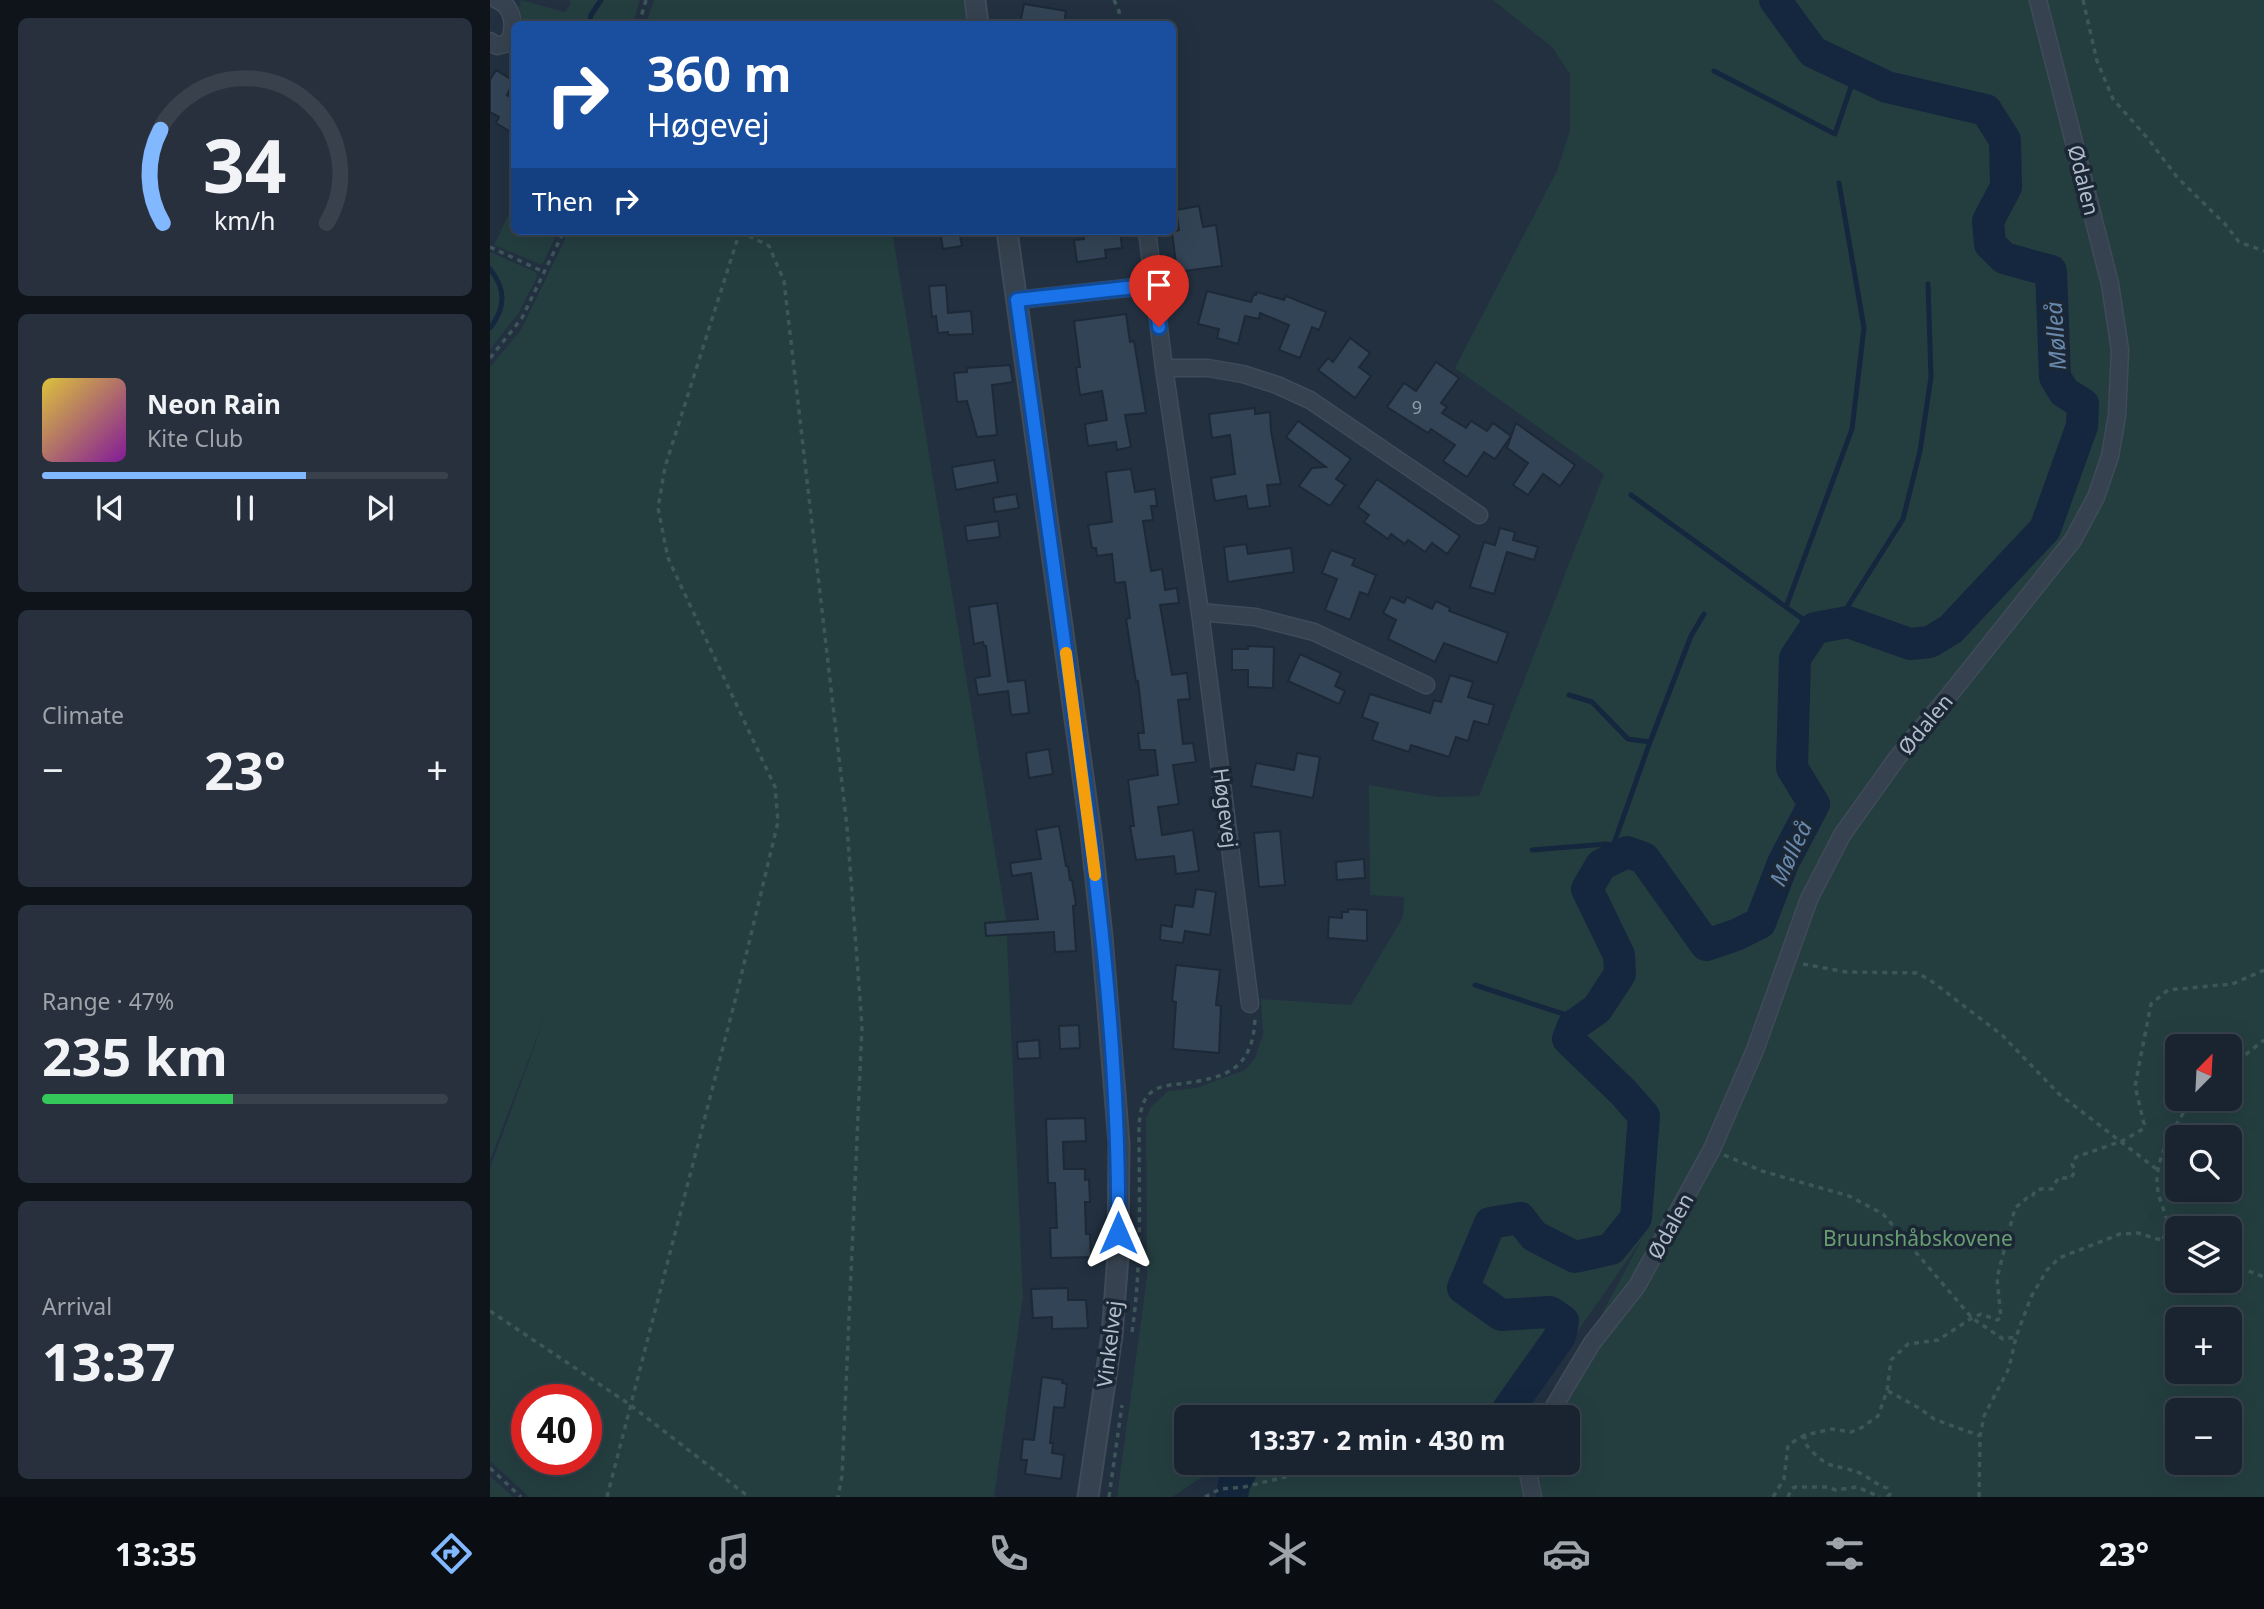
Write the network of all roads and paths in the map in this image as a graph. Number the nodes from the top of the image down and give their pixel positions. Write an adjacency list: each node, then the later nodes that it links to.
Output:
1 (497, 0): 7 (street)
2 (646, 0): 8 (path)
3 (975, 0): 9 (street)
4 (1114, 0): 10 (path)
5 (2038, 0): 28 (street, Ødalen)
6 (2083, 0): 19 (path)
7 (512, 21)
8 (640, 21)
9 (978, 21)
10 (1120, 21)
11 (511, 38): 12 (street)
12 (490, 41)
13 (562, 235): 20 (path)
14 (739, 235): 46 (path)
15 (748, 235): 57 (path)
16 (1008, 235): 22 (street, Vinkelvej)
17 (1148, 235): 21 (street, Høgevej)
18 (490, 247): 20 (path)
19 (2264, 251)
20 (544, 272): 23 (path)
21 (1154, 285): 22 (street); 24 (street, Høgevej)
22 (1017, 300): 58 (street, Vinkelvej)
23 (490, 358)
24 (1164, 368): 25 (street); 26 (street, Høgevej)
25 (1479, 515)
26 (1200, 612): 27 (street); 30 (street, Høgevej)
27 (1426, 685)
28 (1787, 960): 34 (path); 35 (street, Ødalen)
29 (2264, 970): 34 (path)
30 (1250, 1004): 42 (path)
31 (2263, 1043): 32 (path)
32 (2242, 1059)
33 (2185, 1111): 36 (path)
34 (2122, 1141): 36 (path); 41 (path)
35 (1712, 1149): 41 (path); 47 (street, Ødalen)
36 (2159, 1171): 37 (path)
37 (2163, 1239): 43 (path)
38 (2242, 1269): 39 (path)
39 (2264, 1277)
40 (490, 1311): 46 (path)
41 (1972, 1318): 43 (path); 44 (path)
42 (1132, 1333)
43 (2016, 1336): 49 (path)
44 (1887, 1391): 48 (path); 49 (path)
45 (1123, 1399): 59 (path)
46 (629, 1404): 55 (path); 56 (path)
47 (1555, 1405)
48 (1805, 1435): 61 (path); 64 (path)
49 (1980, 1436): 65 (path)
50 (490, 1468): 54 (path)
51 (1294, 1475): 53 (path)
52 (1529, 1475): 60 (street)
53 (1206, 1496)
54 (521, 1497)
55 (607, 1497)
56 (749, 1497)
57 (838, 1497)
58 (1088, 1497)
59 (1109, 1497)
60 (1534, 1497)
61 (1773, 1497)
62 (1788, 1497): 63 (path)
63 (1880, 1497)
64 (1888, 1497)
65 (1979, 1497)

